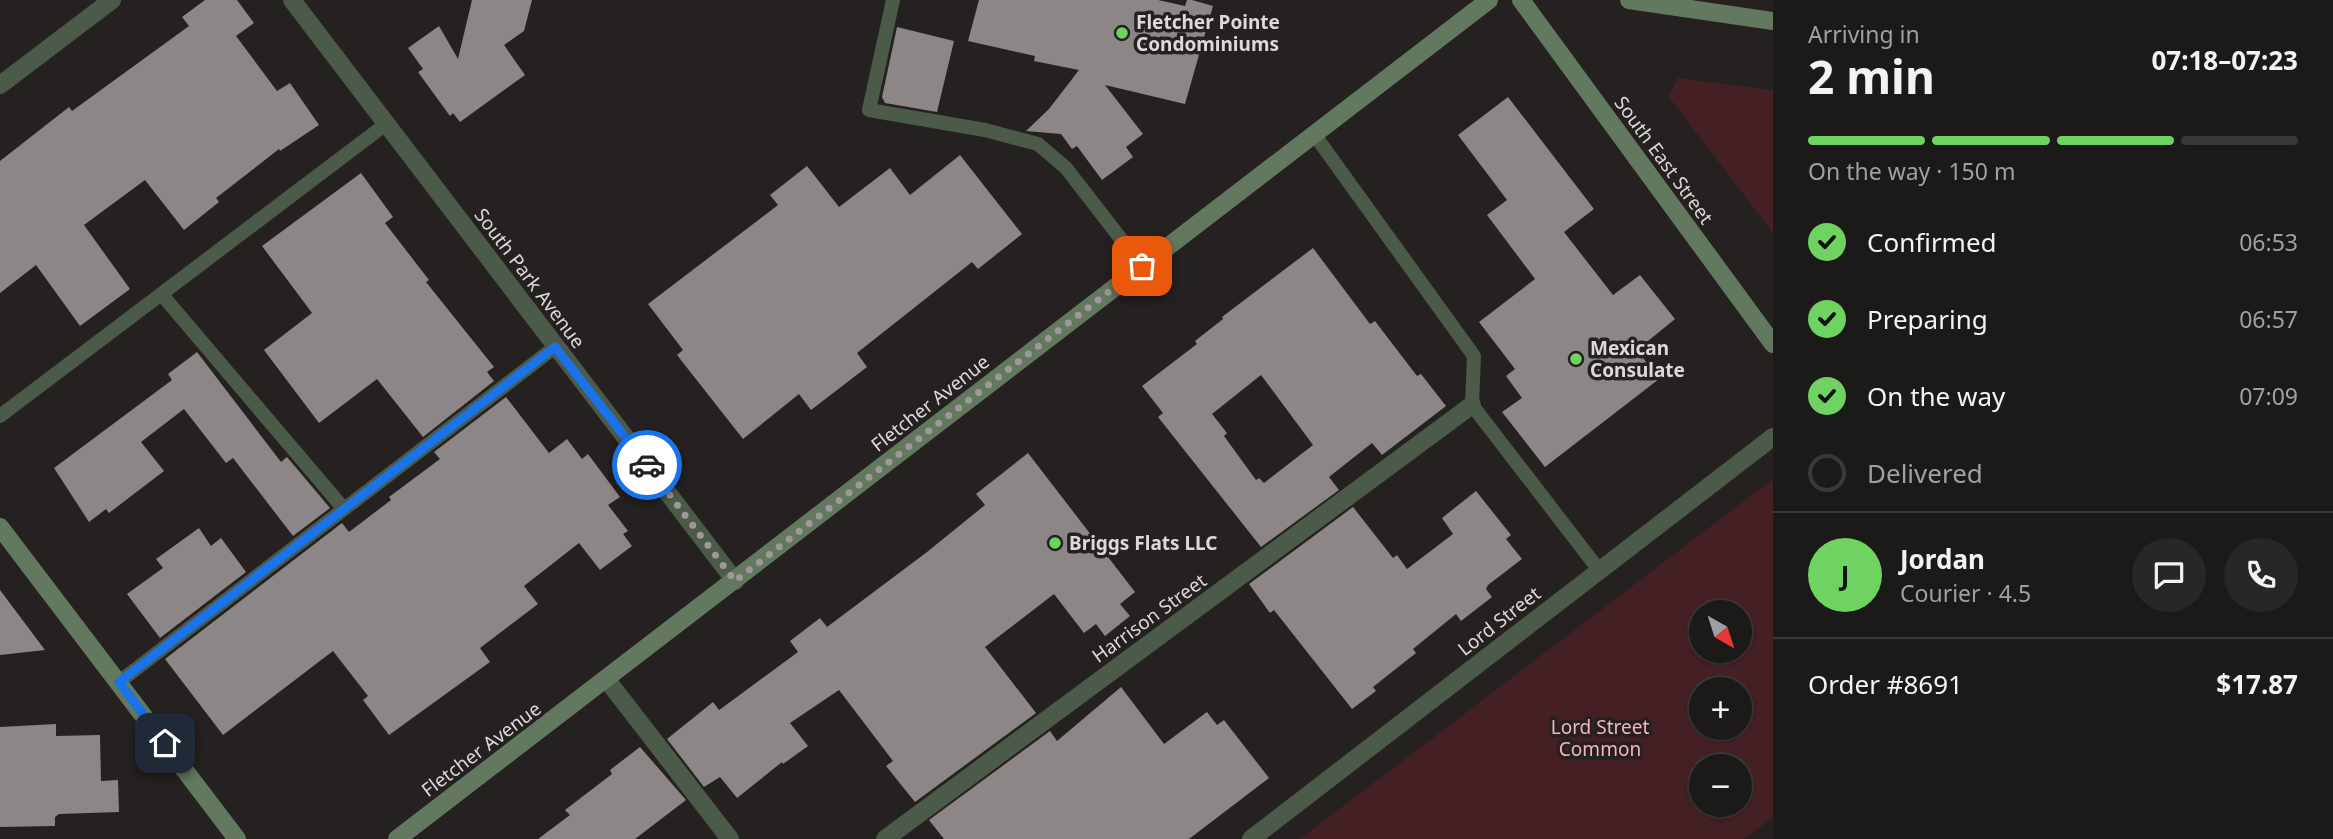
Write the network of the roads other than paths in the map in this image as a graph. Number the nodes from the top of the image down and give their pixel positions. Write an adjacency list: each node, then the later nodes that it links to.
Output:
1 (112, 0): 8 (street)
2 (292, 0): 9 (street, South Park Avenue)
3 (893, 0): 11 (lane)
4 (1489, 0): 10 (main road, Fletcher Avenue)
5 (1521, 0): 13 (main road, South East Street)
6 (1629, 0): 7 (main road)
7 (1773, 20)
8 (0, 85)
9 (386, 124): 12 (lane); 14 (street, South Park Avenue)
10 (1314, 134): 11 (main road, Fletcher Avenue); 15 (lane)
11 (1142, 266): 21 (main road, Fletcher Avenue)
12 (163, 296): 16 (lane); 18 (lane)
13 (1773, 344)
14 (555, 347): 18 (lane); 21 (street, South Park Avenue)
15 (1472, 405): 20 (lane); 27 (street, Harrison Street)
16 (0, 416)
17 (1773, 437): 20 (street, Lord Street)
18 (344, 509): 23 (lane)
19 (0, 527): 23 (main road)
20 (1600, 570): 28 (street, Lord Street)
21 (735, 581): 22 (main road, Fletcher Avenue)
22 (607, 680): 25 (main road, Fletcher Avenue); 26 (street)
23 (119, 682): 24 (main road)
24 (237, 839)
25 (397, 839)
26 (730, 839)
27 (885, 839)
28 (1251, 839)

